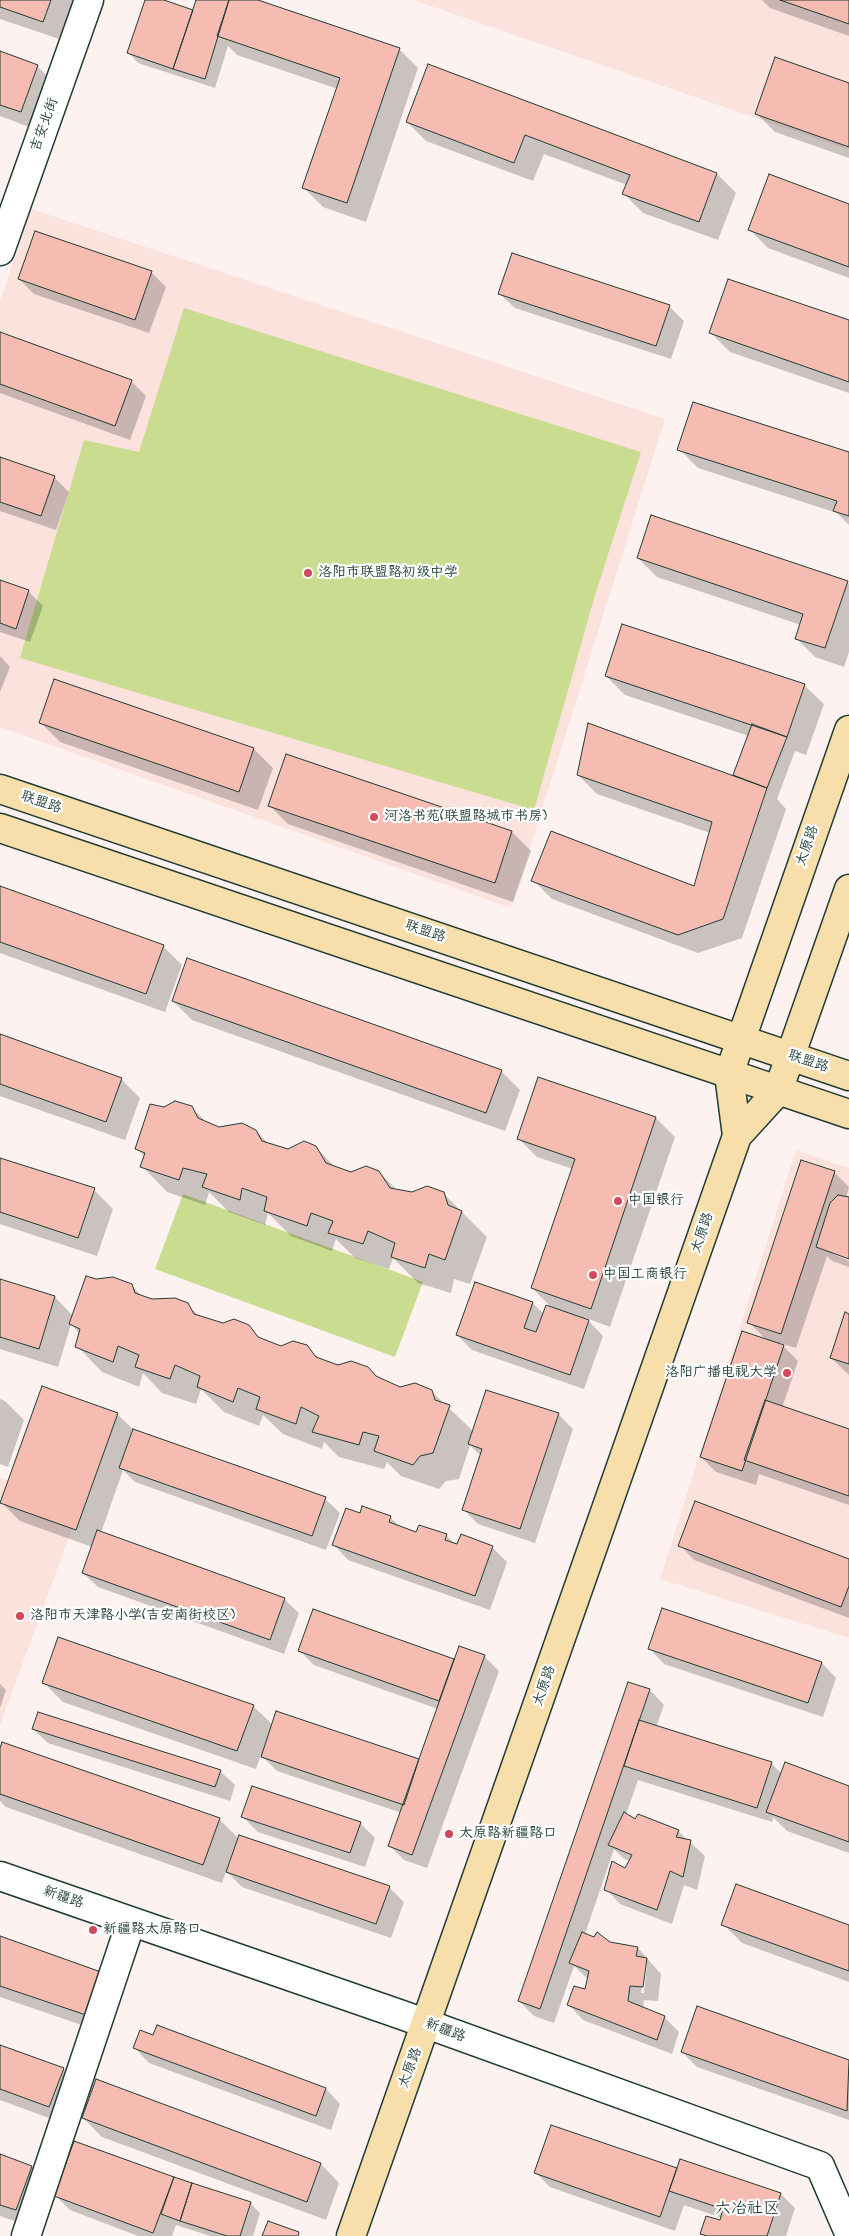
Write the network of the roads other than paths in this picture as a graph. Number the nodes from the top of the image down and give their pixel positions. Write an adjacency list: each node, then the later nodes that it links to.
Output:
1 (89, 0): 2 (street, 吉安北街)
2 (0, 251)
3 (849, 730): 7 (main road, 太原路)
4 (0, 789): 7 (main road, 联盟路)
5 (0, 828): 9 (main road)
6 (849, 889): 8 (main road, 太原路)
7 (741, 1039): 8 (main road, 联盟路); 9 (main road, 太原路)
8 (791, 1056): 10 (main road, 联盟路); 11 (main road, 太原路)
9 (730, 1074): 11 (main road); 13 (main road, 太原路)
10 (849, 1076)
11 (778, 1090): 12 (main road); 13 (main road, 太原路)
12 (849, 1114)
13 (737, 1136): 16 (main road, 太原路)
14 (0, 1876): 15 (street, 新疆路)
15 (131, 1922): 16 (street, 新疆路); 18 (street)
16 (427, 2024): 17 (street, 新疆路); 19 (main road, 太原路)
17 (849, 2233)
18 (26, 2236)
19 (351, 2236)

